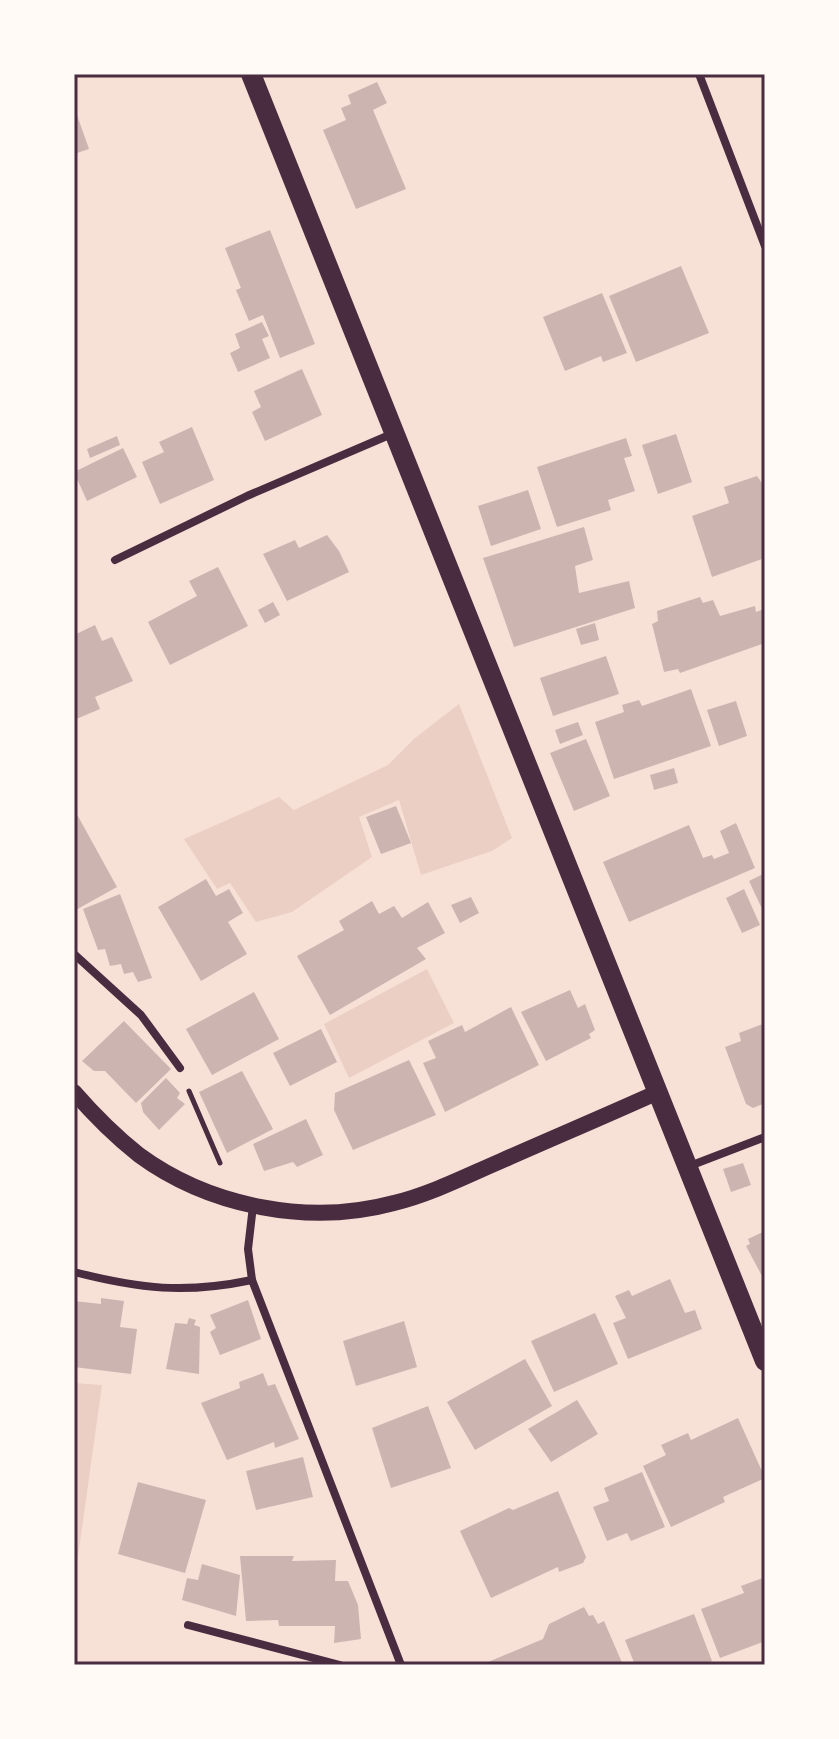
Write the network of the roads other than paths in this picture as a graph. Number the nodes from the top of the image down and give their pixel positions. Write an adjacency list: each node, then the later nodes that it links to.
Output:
1 (251, 74): 4 (main road)
2 (699, 74): 3 (street)
3 (765, 246)
4 (395, 433): 5 (street); 9 (main road)
5 (115, 560)
6 (74, 954): 7 (street)
7 (180, 1068)
8 (74, 1092): 12 (main road)
9 (656, 1093): 11 (main road); 12 (main road)
10 (765, 1137): 11 (street)
11 (687, 1167): 15 (main road)
12 (253, 1206): 14 (street)
13 (74, 1272): 14 (street)
14 (252, 1280): 18 (street)
15 (765, 1361)
16 (188, 1625): 17 (street)
17 (340, 1665)
18 (401, 1665)

